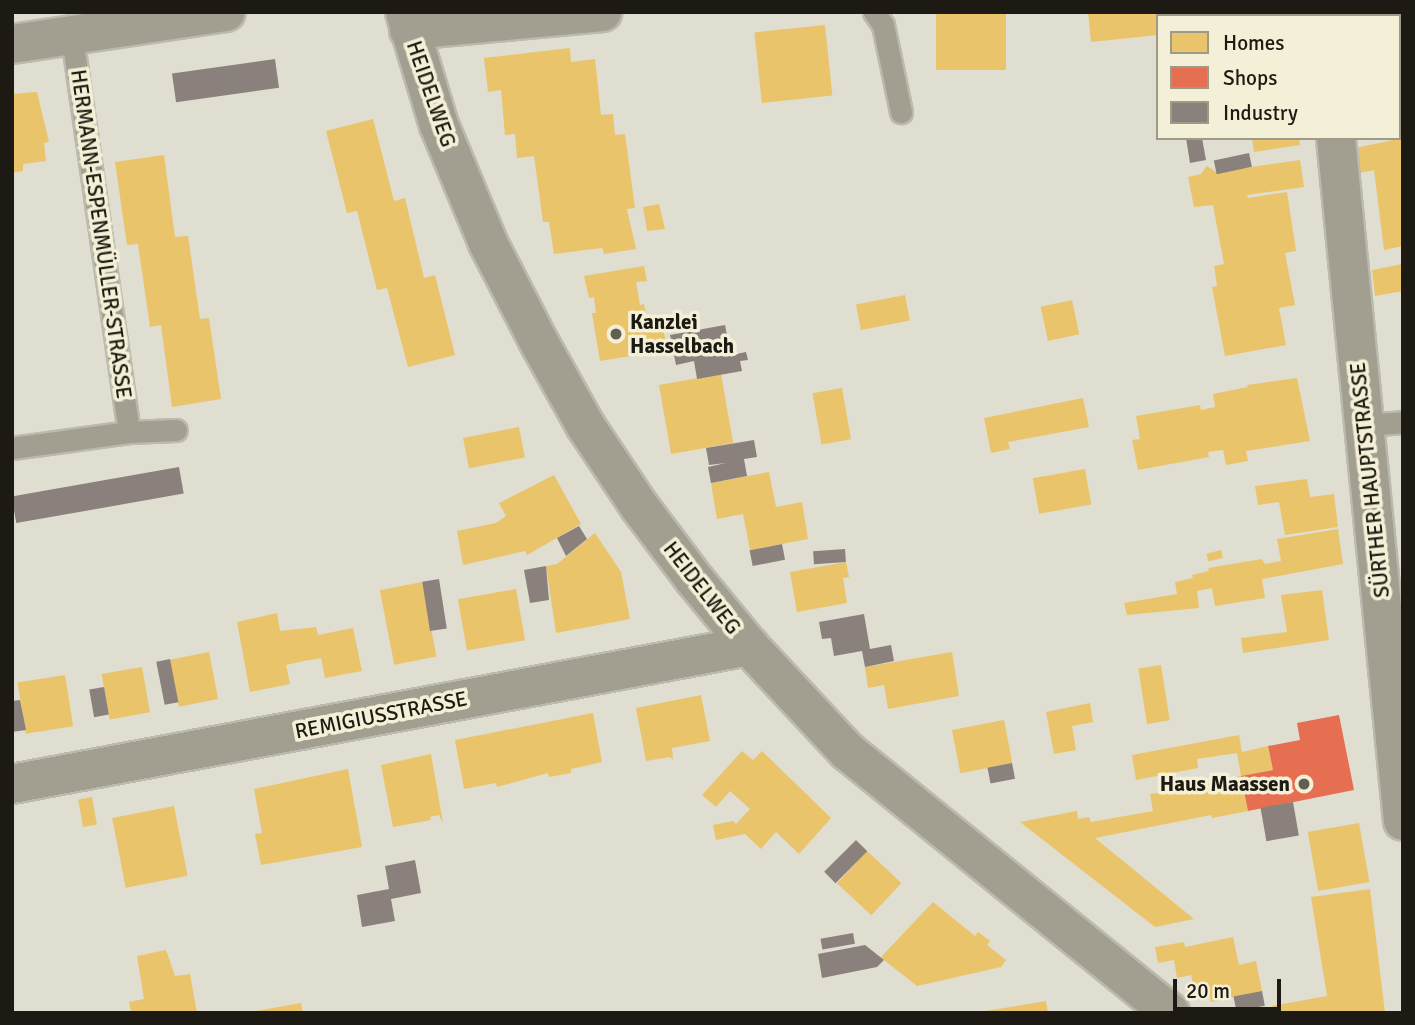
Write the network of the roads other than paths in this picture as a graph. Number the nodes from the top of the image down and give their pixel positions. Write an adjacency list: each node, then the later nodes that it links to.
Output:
1 (226, 12): 5 (street)
2 (602, 12): 4 (street, HEIDELWEG)
3 (874, 12): 7 (lane)
4 (407, 21): 15 (street, HEIDELWEG)
5 (72, 35): 6 (street); 12 (lane, HERMANN-ESPENMÜLLER-STRASSE)
6 (12, 44)
7 (901, 112)
8 (1336, 140): 10 (street, SÜRTHER HAUPTSTRASSE)
9 (1403, 422): 10 (lane)
10 (1364, 425): 14 (street, SÜRTHER HAUPTSTRASSE)
11 (176, 430): 12 (lane)
12 (129, 432): 13 (lane)
13 (12, 448)
14 (1392, 575): 17 (street, SÜRTHER HAUPTSTRASSE)
15 (749, 646): 16 (street, REMIGIUSSTRASSE); 18 (street, HEIDELWEG)
16 (12, 785)
17 (1403, 821)
18 (1170, 1013)

